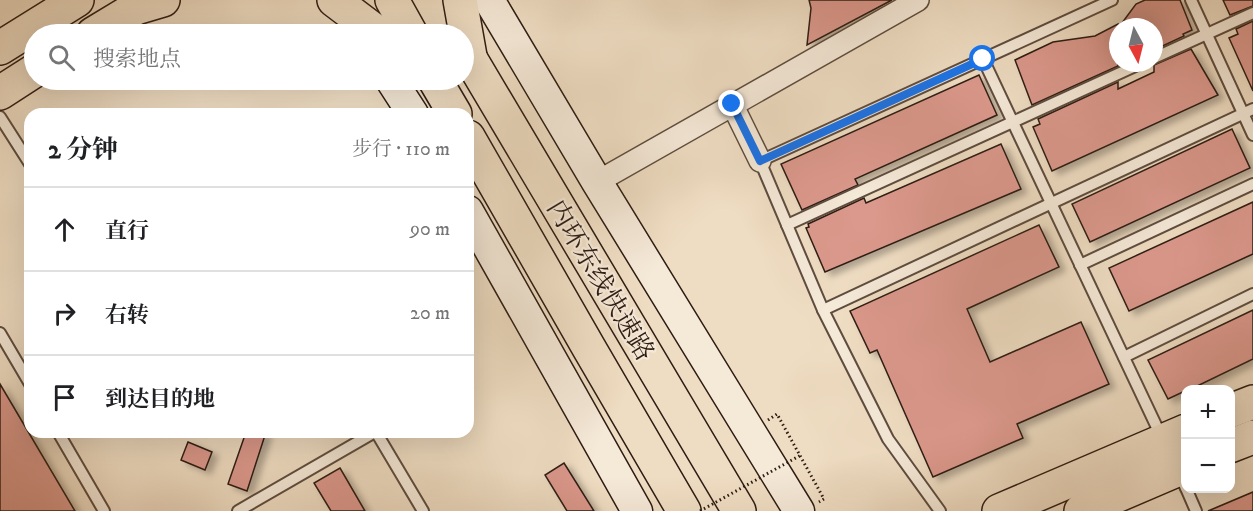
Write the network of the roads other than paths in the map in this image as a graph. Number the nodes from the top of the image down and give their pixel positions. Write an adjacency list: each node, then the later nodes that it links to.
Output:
1 (76, 0): 12 (main road)
2 (392, 0): 16 (main road)
3 (437, 0): 17 (main road, 内环东线快速路)
4 (460, 0): 18 (main road)
5 (489, 0): 40 (street)
6 (918, 0): 30 (street)
7 (1112, 0): 23 (lane)
8 (1191, 0): 20 (lane)
9 (332, 2): 14 (street); 15 (main road)
10 (149, 4): 13 (main road)
11 (1253, 13): 20 (lane)
12 (38, 24)
13 (112, 24)
14 (352, 24)
15 (364, 24)
16 (405, 24)
17 (450, 24)
18 (462, 24)
19 (24, 33): 21 (main road)
20 (1207, 34): 22 (lane); 33 (lane)
21 (0, 48)
22 (1163, 54)
23 (983, 59): 35 (lane); 39 (lane)
24 (474, 65): 65 (main road, 内环东线快速路)
25 (1122, 72): 35 (lane)
26 (24, 77): 29 (main road)
27 (397, 90): 31 (street)
28 (441, 90): 32 (main road)
29 (0, 93)
30 (732, 104): 39 (street); 40 (street)
31 (409, 108)
32 (451, 108)
33 (1248, 112): 36 (lane); 42 (lane)
34 (0, 117): 38 (lane)
35 (1012, 122): 42 (lane); 44 (lane)
36 (1253, 135)
37 (474, 147): 64 (main road, 内环东线快速路)
38 (24, 155)
39 (760, 161): 44 (lane)
40 (597, 182): 59 (street)
41 (1253, 184): 45 (lane)
42 (1051, 204): 45 (lane); 47 (lane)
43 (474, 222): 63 (street)
44 (787, 225): 47 (lane)
45 (1080, 265): 49 (lane)
46 (1253, 294): 49 (lane)
47 (823, 310): 66 (lane)
48 (0, 333): 50 (lane)
49 (1124, 357): 58 (lane)
50 (24, 374)
51 (1253, 402): 52 (main road)
52 (1235, 409)
53 (1253, 437): 57 (main road)
54 (61, 438): 60 (lane)
55 (365, 438): 61 (lane)
56 (379, 438): 62 (lane)
57 (1235, 444)
58 (1178, 462): 67 (main road); 68 (main road); 69 (lane)
59 (812, 505)
60 (104, 511)
61 (238, 511)
62 (423, 511)
63 (638, 511)
64 (684, 511)
65 (739, 511)
66 (940, 511)
67 (999, 511)
68 (1081, 511)
69 (1196, 511)

